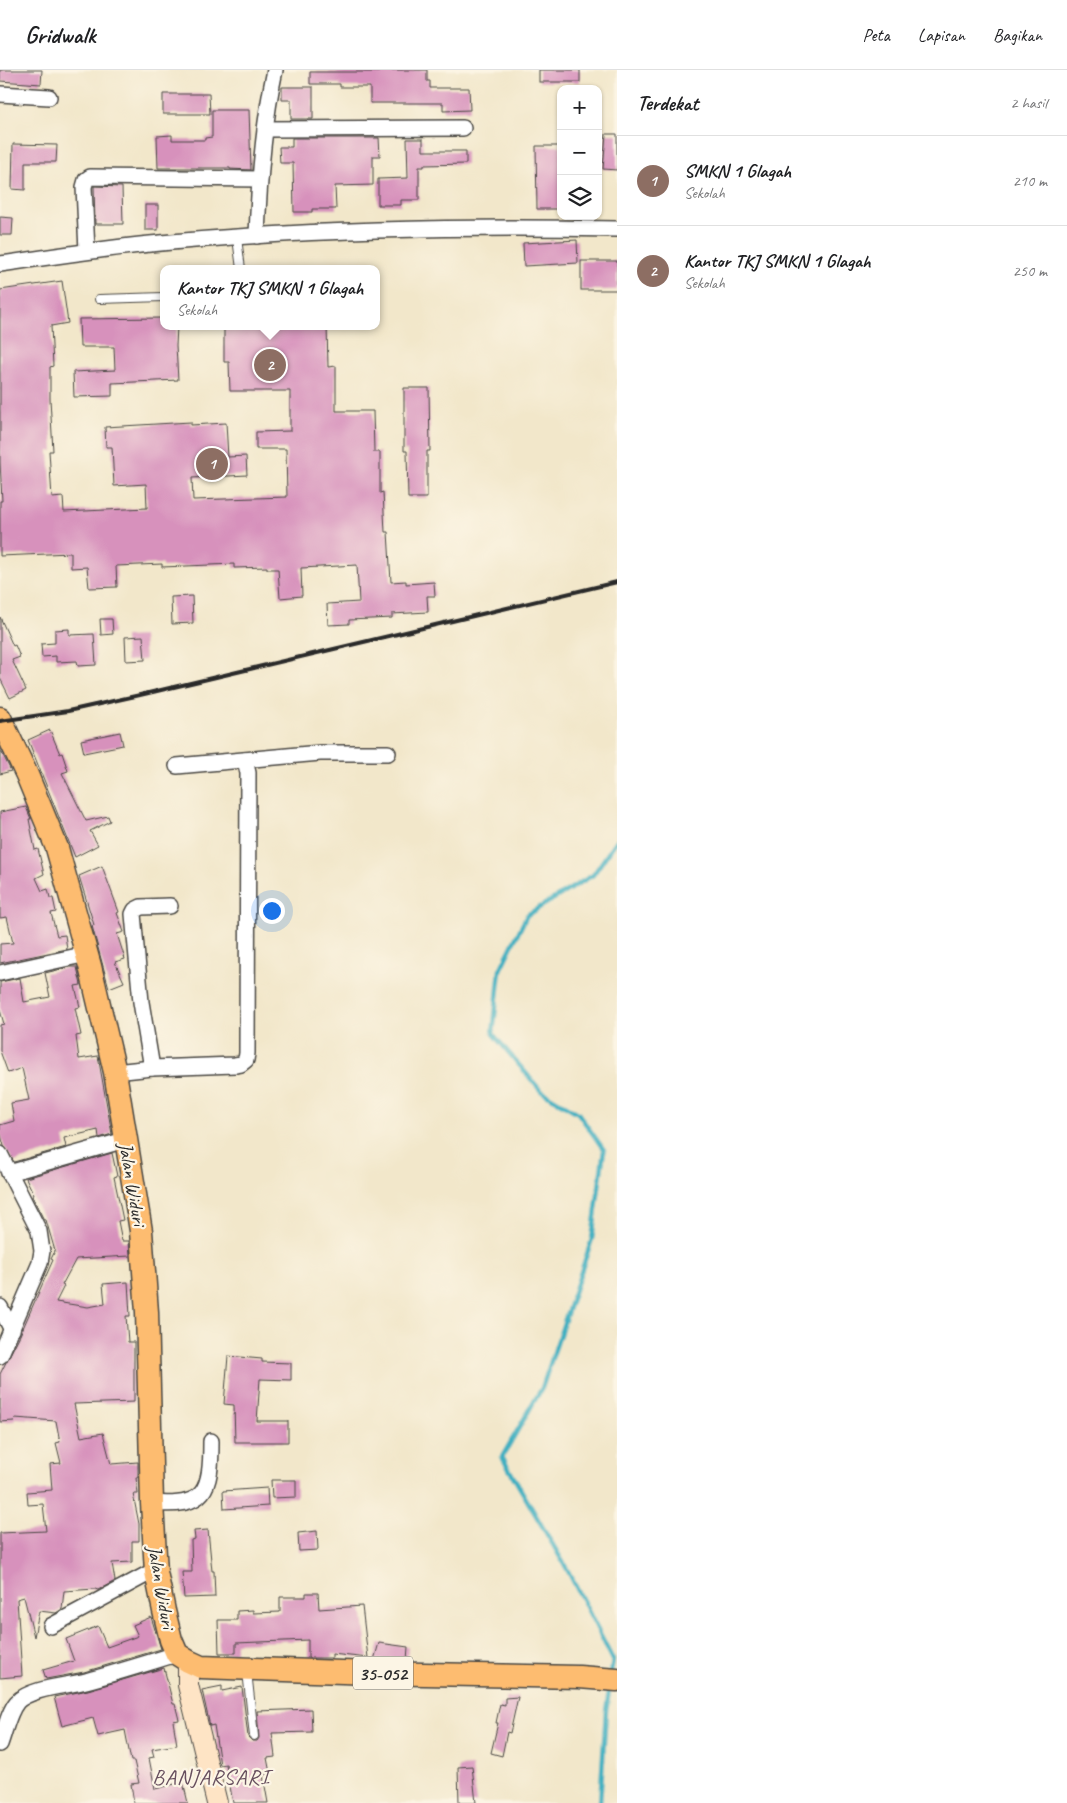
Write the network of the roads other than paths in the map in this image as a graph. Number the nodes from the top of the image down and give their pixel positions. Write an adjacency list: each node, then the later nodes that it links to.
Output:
1 (275, 70): 5 (street)
2 (0, 94): 3 (street)
3 (49, 97)
4 (463, 128): 5 (street)
5 (265, 129): 6 (street)
6 (260, 179): 8 (street); 10 (street)
7 (617, 229): 8 (street)
8 (257, 236): 9 (street)
9 (237, 238): 10 (street); 12 (lane)
10 (86, 252): 11 (street)
11 (0, 264)
12 (240, 265)
13 (160, 297): 14 (lane)
14 (99, 299)
15 (0, 718): 20 (main road, Jalan Widuri)
16 (388, 754): 17 (street)
17 (245, 760): 18 (street); 22 (street)
18 (177, 766)
19 (170, 906): 22 (street)
20 (87, 954): 21 (street); 23 (main road, Jalan Widuri)
21 (0, 973)
22 (149, 1068): 23 (street)
23 (121, 1072): 24 (main road, Jalan Widuri)
24 (125, 1140): 25 (street); 30 (main road, Jalan Widuri)
25 (3, 1163): 27 (street)
26 (0, 1307): 27 (street)
27 (12, 1330): 28 (street)
28 (0, 1356)
29 (211, 1441): 30 (street)
30 (157, 1504): 31 (main road, Jalan Widuri)
31 (156, 1576): 32 (street); 33 (main road, Jalan Widuri)
32 (50, 1626)
33 (182, 1658): 34 (main road, 35-052); 37 (street); 38 (street)
34 (247, 1668): 35 (main road, 35-052); 36 (lane)
35 (617, 1680)
36 (254, 1736)
37 (0, 1744)
38 (217, 1803)

